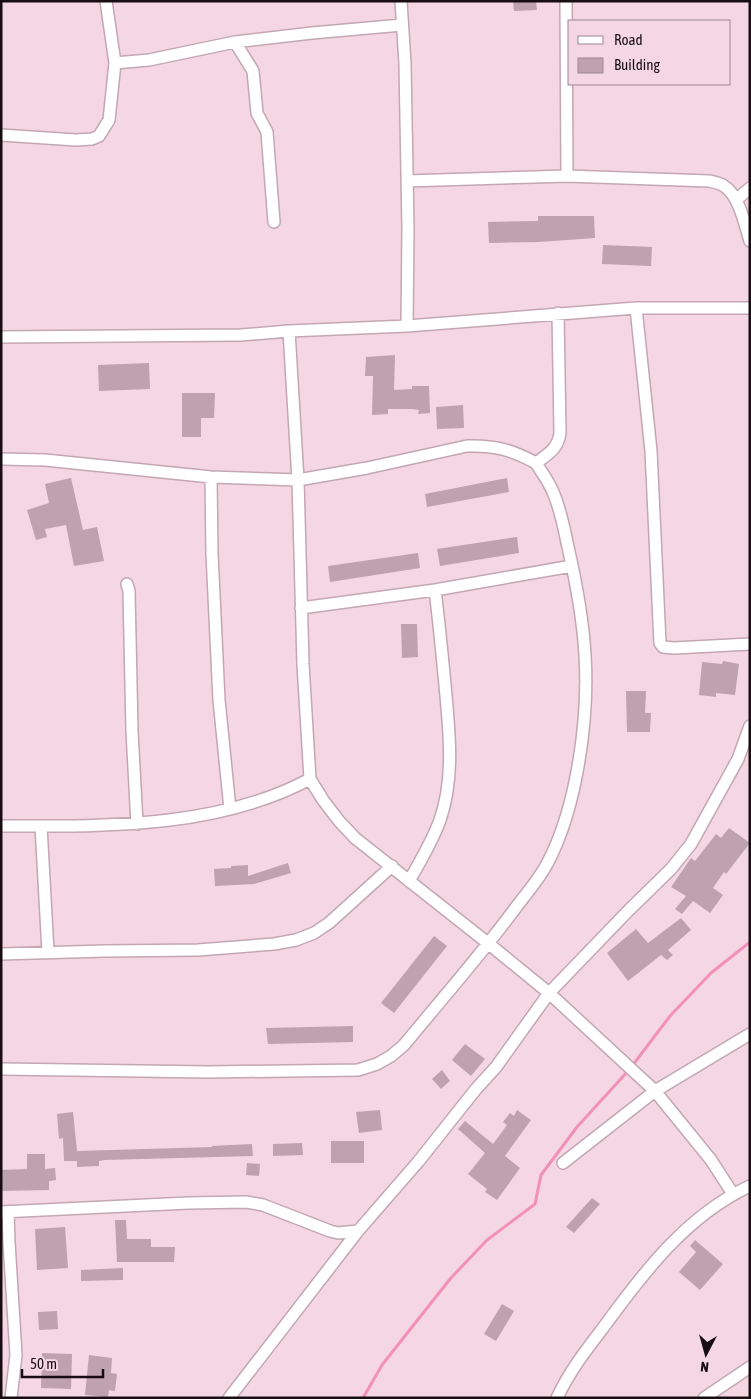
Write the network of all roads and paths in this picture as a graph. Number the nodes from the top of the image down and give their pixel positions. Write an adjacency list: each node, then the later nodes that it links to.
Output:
1 (106, 1): 6 (street)
2 (401, 1): 4 (street)
3 (566, 1): 8 (street)
4 (402, 25): 5 (street); 9 (street)
5 (235, 42): 6 (street); 12 (street)
6 (115, 63): 7 (street)
7 (1, 135)
8 (567, 176): 9 (street); 11 (street)
9 (407, 182): 17 (street)
10 (750, 188): 11 (street)
11 (736, 200): 13 (street)
12 (274, 222)
13 (750, 241)
14 (636, 308): 15 (street); 16 (street); 28 (street)
15 (750, 308)
16 (558, 313): 17 (street); 21 (street)
17 (407, 326): 18 (street)
18 (289, 331): 19 (street); 23 (street)
19 (1, 337)
20 (1, 459): 22 (street)
21 (536, 463): 23 (street); 24 (street)
22 (211, 477): 23 (street); 31 (street)
23 (298, 480): 27 (street)
24 (572, 566): 26 (street); 37 (street)
25 (127, 584): 32 (street)
26 (435, 590): 27 (street); 36 (street)
27 (301, 608): 30 (street)
28 (750, 644)
29 (750, 726): 40 (street)
30 (310, 779): 31 (street); 35 (street)
31 (230, 809): 32 (street)
32 (137, 824): 34 (street)
33 (1, 826): 34 (street)
34 (41, 826): 38 (street)
35 (392, 866): 36 (street); 38 (street)
36 (409, 881): 37 (street)
37 (489, 944): 40 (street); 42 (street)
38 (48, 952): 39 (street)
39 (1, 954)
40 (549, 993): 43 (street); 48 (street)
41 (750, 1034): 43 (street)
42 (1, 1069)
43 (654, 1091): 44 (street); 46 (street)
44 (563, 1163)
45 (750, 1186): 46 (street)
46 (733, 1194): 52 (street)
47 (5, 1212): 48 (street); 50 (street)
48 (358, 1231): 51 (street)
49 (750, 1366): 53 (street)
50 (11, 1398)
51 (229, 1398)
52 (557, 1398)
53 (704, 1398)

